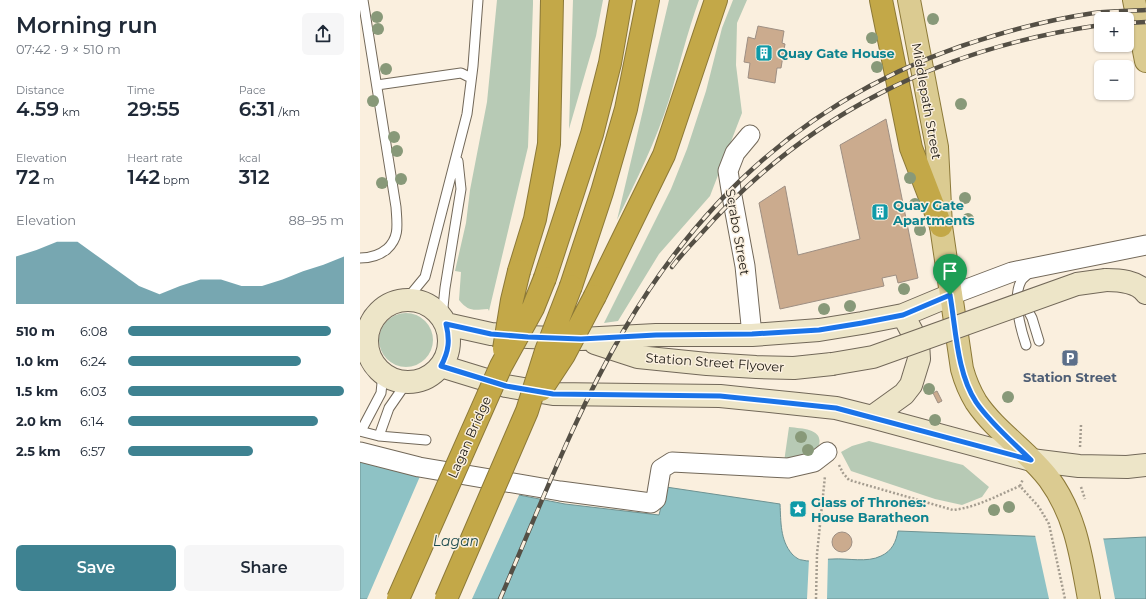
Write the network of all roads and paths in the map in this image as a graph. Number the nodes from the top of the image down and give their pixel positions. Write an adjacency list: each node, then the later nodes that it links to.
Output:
1 (362, 0): 12 (lane)
2 (478, 0): 11 (lane)
3 (552, 0): 33 (highway, bridge)
4 (621, 0): 33 (highway, Lagan Bridge, bridge)
5 (648, 0): 36 (highway, bridge)
6 (716, 0): 36 (highway, bridge)
7 (881, 0): 15 (highway)
8 (909, 0): 15 (main road, Middlepath Street)
9 (1134, 0): 10 (main road)
10 (1146, 61)
11 (472, 78): 12 (lane); 14 (lane)
12 (377, 85): 17 (lane)
13 (750, 135): 27 (street, Scrabo Street)
14 (457, 152): 22 (lane); 26 (lane)
15 (941, 226): 21 (main road, Middlepath Street)
16 (1146, 245): 18 (street)
17 (360, 258)
18 (1034, 268): 19 (lane); 21 (street)
19 (1018, 291): 29 (lane); 30 (lane)
20 (1146, 293): 28 (street, Station Street Flyover, bridge)
21 (950, 295): 25 (street); 43 (main road, Middlepath Street)
22 (406, 300): 23 (street); 26 (street)
23 (383, 309): 24 (street); 31 (street)
24 (360, 311)
25 (903, 315): 27 (street); 37 (street)
26 (444, 320): 28 (street); 32 (street)
27 (752, 334): 28 (street)
28 (581, 339)
29 (1039, 342)
30 (1026, 345)
31 (364, 349): 34 (street)
32 (441, 366): 35 (street); 37 (street)
33 (501, 366): 48 (highway, Lagan Bridge, bridge)
34 (383, 373): 35 (street); 38 (lane)
35 (407, 382): 39 (lane)
36 (527, 411): 49 (highway, bridge)
37 (872, 417): 43 (street)
38 (361, 431): 39 (lane)
39 (379, 436): 40 (lane)
40 (426, 440)
41 (360, 452): 42 (street)
42 (827, 452): 51 (path)
43 (1031, 460): 44 (street); 47 (main road, Middlepath Street)
44 (1146, 465)
45 (824, 485): 50 (path)
46 (1081, 487): 47 (path)
47 (1074, 499): 52 (main road, Middlepath Street)
48 (398, 599)
49 (446, 599)
50 (816, 599)
51 (1065, 599)
52 (1089, 599)

